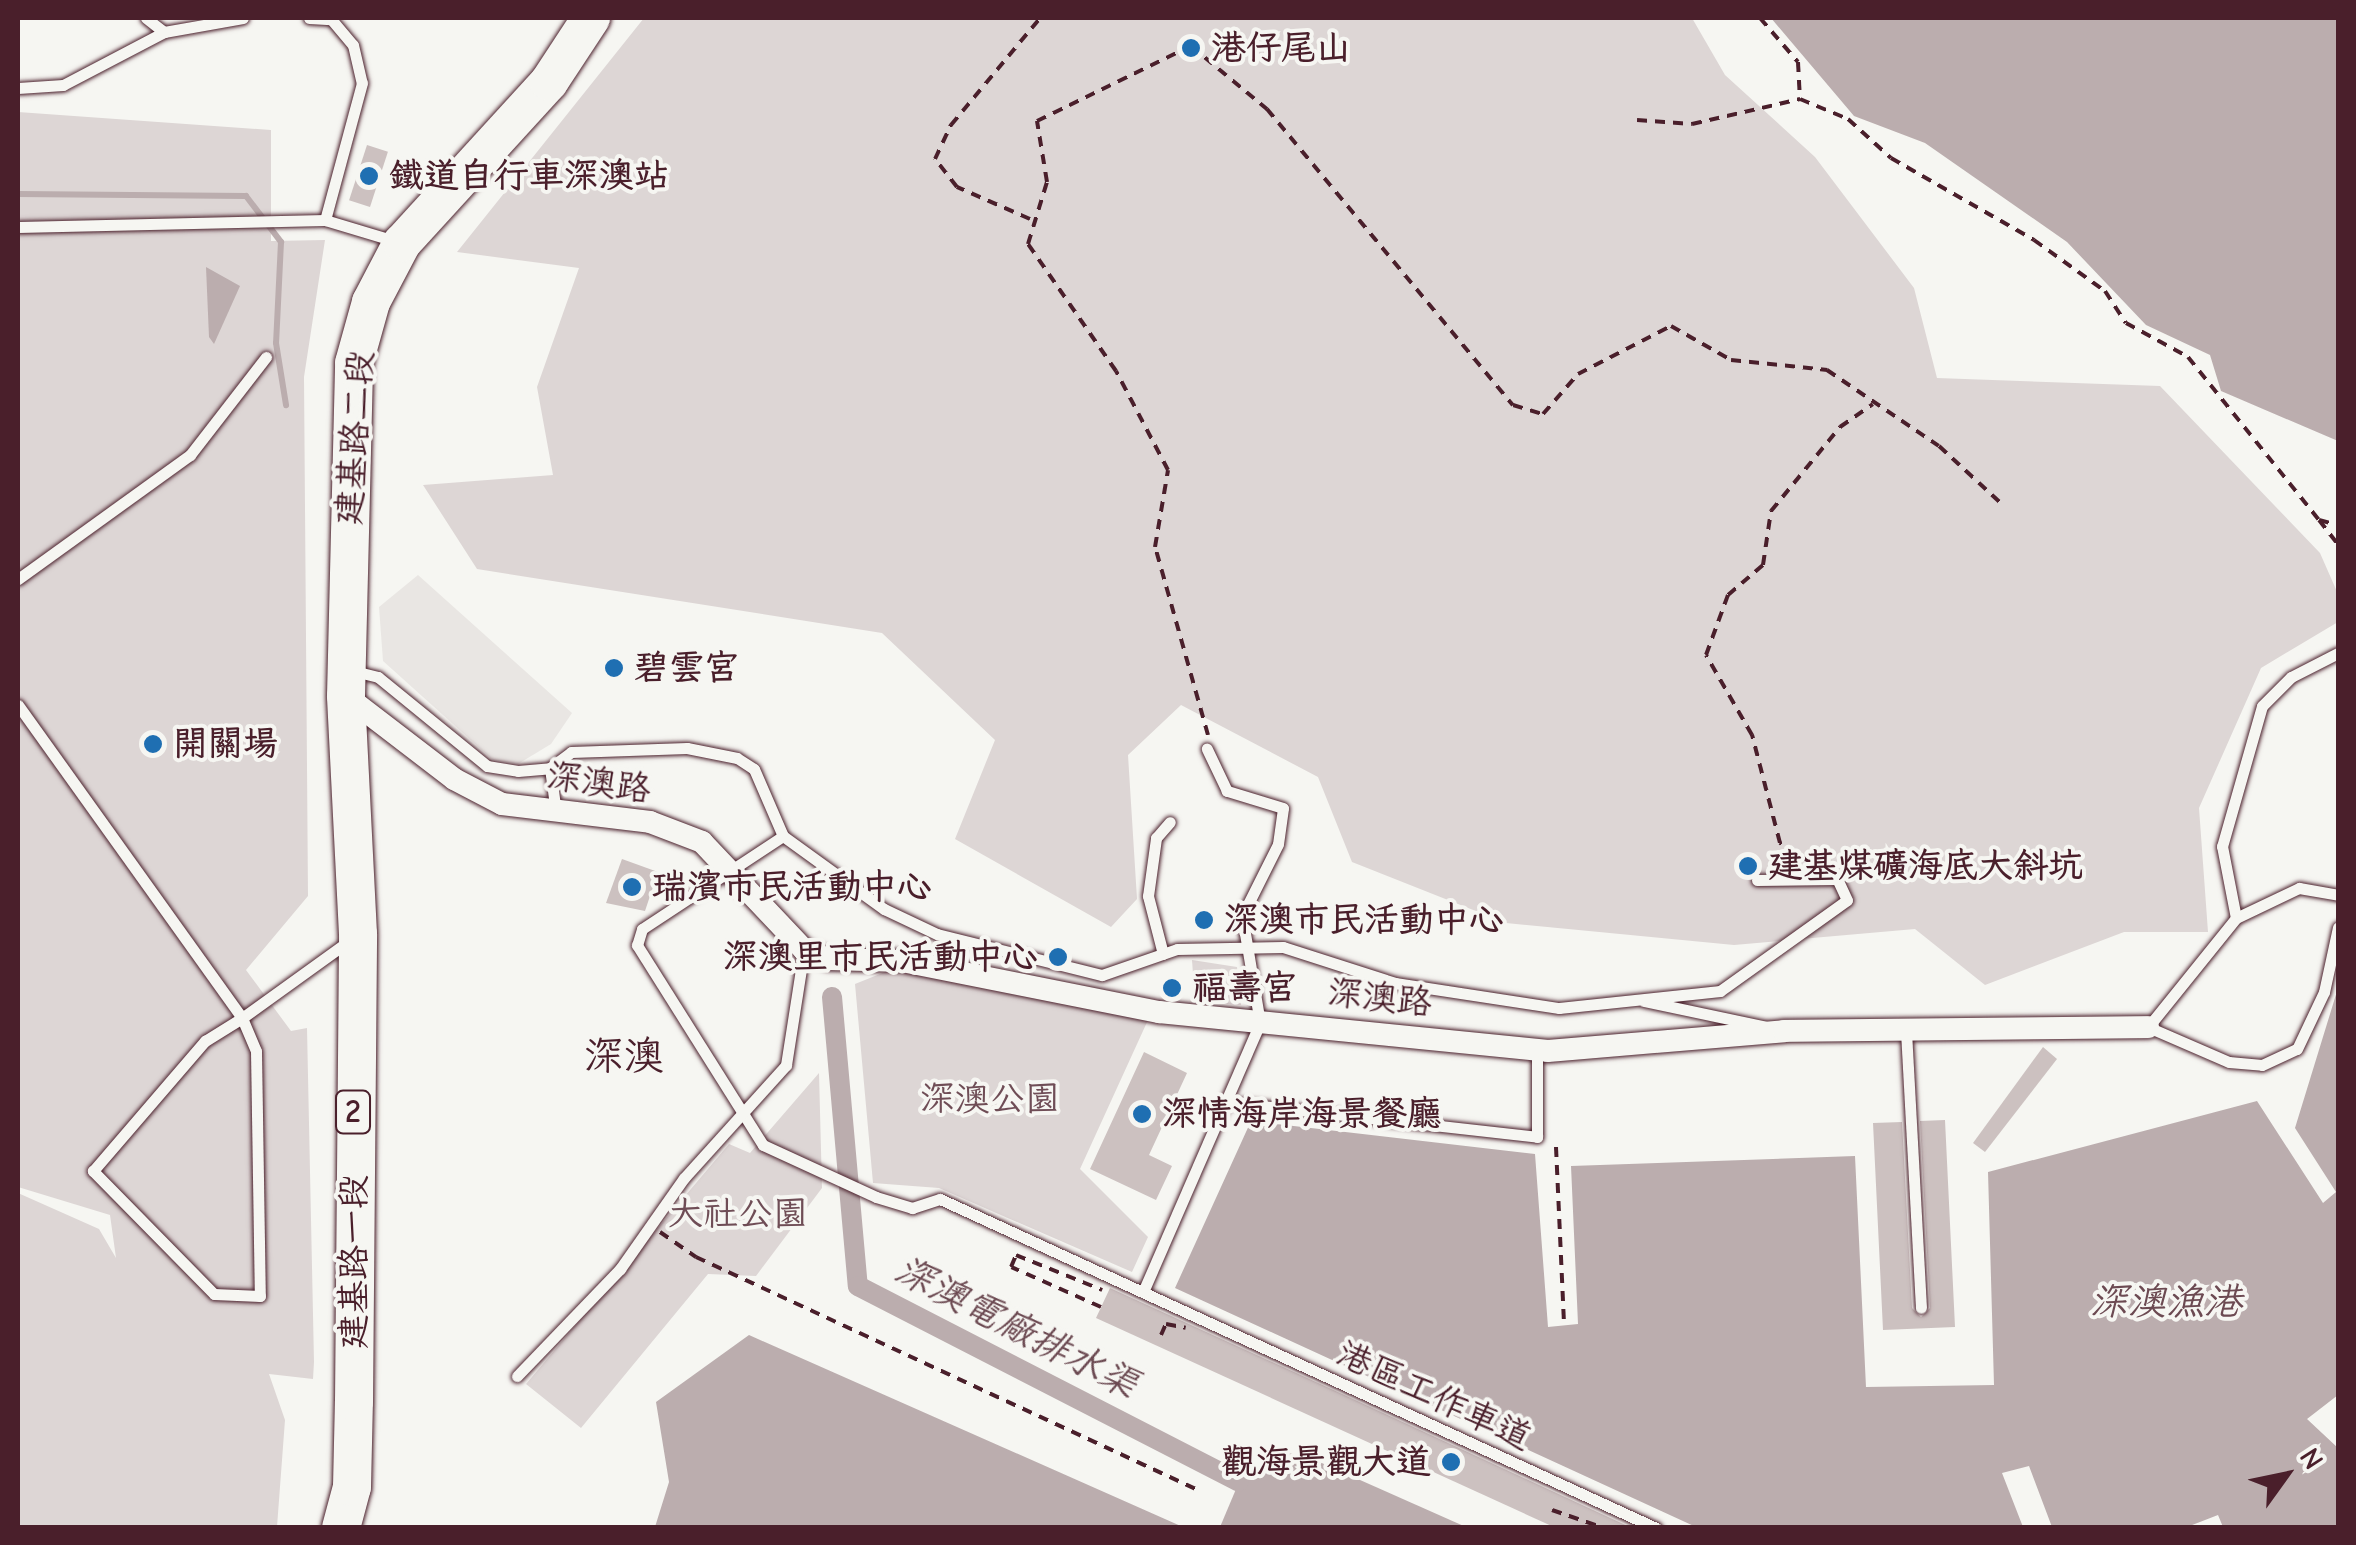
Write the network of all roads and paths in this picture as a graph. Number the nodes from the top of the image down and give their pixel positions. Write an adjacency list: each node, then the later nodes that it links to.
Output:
1 (146, 18): 7 (lane)
2 (243, 18): 7 (lane)
3 (309, 18): 12 (lane)
4 (591, 18): 14 (main road, 建基路二段 / 2)
5 (1040, 18): 11 (path)
6 (1760, 18): 9 (path)
7 (164, 32): 8 (lane)
8 (18, 88)
9 (1800, 99): 10 (path); 18 (path)
10 (1637, 120)
11 (1030, 219): 16 (path); 25 (path)
12 (325, 220): 13 (lane); 14 (lane)
13 (18, 227)
14 (402, 244): 23 (main road, 建基路二段 / 2)
15 (266, 357): 21 (lane)
16 (1874, 404): 17 (path); 31 (path)
17 (2004, 506)
18 (2320, 520): 19 (path); 20 (path)
19 (2338, 525)
20 (2338, 544)
21 (18, 579)
22 (2338, 653): 34 (lane)
23 (348, 683): 26 (lane); 27 (street, 深澳路); 36 (main road, 建基路一段 / 2)
24 (18, 705): 41 (lane)
25 (1207, 750): 38 (lane)
26 (550, 768): 27 (lane); 29 (lane)
27 (556, 813): 30 (street, 深澳路)
28 (1170, 822): 39 (lane)
29 (783, 836): 30 (lane, 港區工作車道); 39 (lane)
30 (725, 867): 37 (street, 深澳路); 48 (lane, 港區工作車道)
31 (1837, 879): 32 (lane); 40 (lane)
32 (1757, 880)
33 (2338, 895): 34 (lane)
34 (2236, 918): 43 (lane)
35 (2338, 927): 43 (lane, 深澳路)
36 (358, 934): 41 (lane); 61 (main road, 建基路一段 / 2)
37 (804, 950): 42 (street, 深澳路); 48 (lane)
38 (1243, 951): 39 (lane); 40 (lane); 42 (lane)
39 (1163, 954)
40 (1630, 998): 44 (lane)
41 (242, 1018): 41 (lane)
42 (1260, 1023): 46 (street, 深澳路); 47 (lane)
43 (2148, 1027): 45 (street, 深澳路)
44 (1784, 1031): 45 (street, 深澳路); 46 (street, 深澳路)
45 (1906, 1031): 54 (lane)
46 (1537, 1050): 47 (lane)
47 (1227, 1102): 52 (lane)
48 (741, 1118): 50 (lane); 51 (lane, 港區工作車道)
49 (1556, 1147): 56 (path)
50 (652, 1227): 58 (lane); 59 (path)
51 (1108, 1277): 52 (lane, 港區工作車道); 53 (path)
52 (1143, 1292): 63 (lane, 港區工作車道)
53 (1101, 1308)
54 (1922, 1308)
55 (1166, 1324): 57 (path)
56 (1564, 1324)
57 (1160, 1334)
58 (517, 1376)
59 (1198, 1490)
60 (1552, 1510): 62 (path)
61 (341, 1528)
62 (1604, 1528)
63 (1656, 1528)

